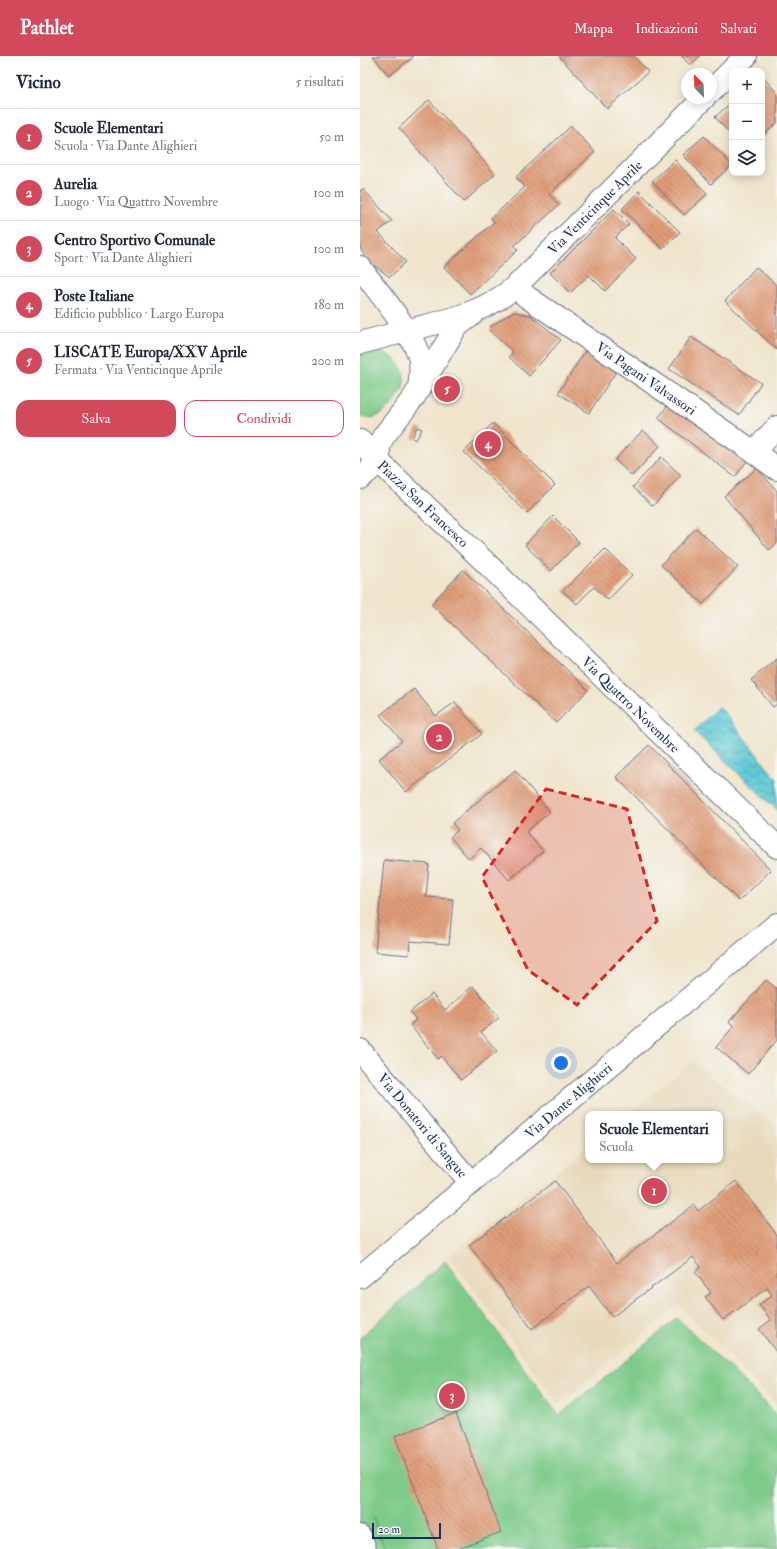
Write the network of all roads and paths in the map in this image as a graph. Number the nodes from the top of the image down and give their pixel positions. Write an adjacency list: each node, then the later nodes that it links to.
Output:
1 (746, 56): 2 (street)
2 (717, 85)
3 (698, 104): 5 (street, Via Venticinque Aprile)
4 (360, 267): 7 (street)
5 (515, 287): 6 (street, Via Venticinque Aprile); 14 (street, Via Pagani Valvassori)
6 (480, 310): 7 (street, Via Venticinque Aprile); 9 (street, Via Venticinque Aprile)
7 (407, 331): 8 (street, Via Venticinque Aprile); 9 (street)
8 (367, 341): 9 (street)
9 (419, 383): 10 (street, Via Venticinque Aprile)
10 (394, 422): 12 (street); 15 (street, Via Venticinque Aprile)
11 (777, 427): 14 (street)
12 (360, 433)
13 (360, 441): 15 (street)
14 (754, 452): 16 (street, Via Pagani Valvassori)
15 (379, 462): 17 (street, Piazza San Francesco); 18 (street, Piazza San Francesco)
16 (777, 469)
17 (360, 478)
18 (485, 562): 19 (street, Via Quattro Novembre)
19 (777, 847)
20 (777, 924): 22 (street, Via Dante Alighieri)
21 (360, 1050): 22 (street, Via Donatori di Sangue)
22 (471, 1183): 23 (street, Via Dante Alighieri)
23 (360, 1277)
24 (360, 1536): 25 (street)
25 (365, 1549)

